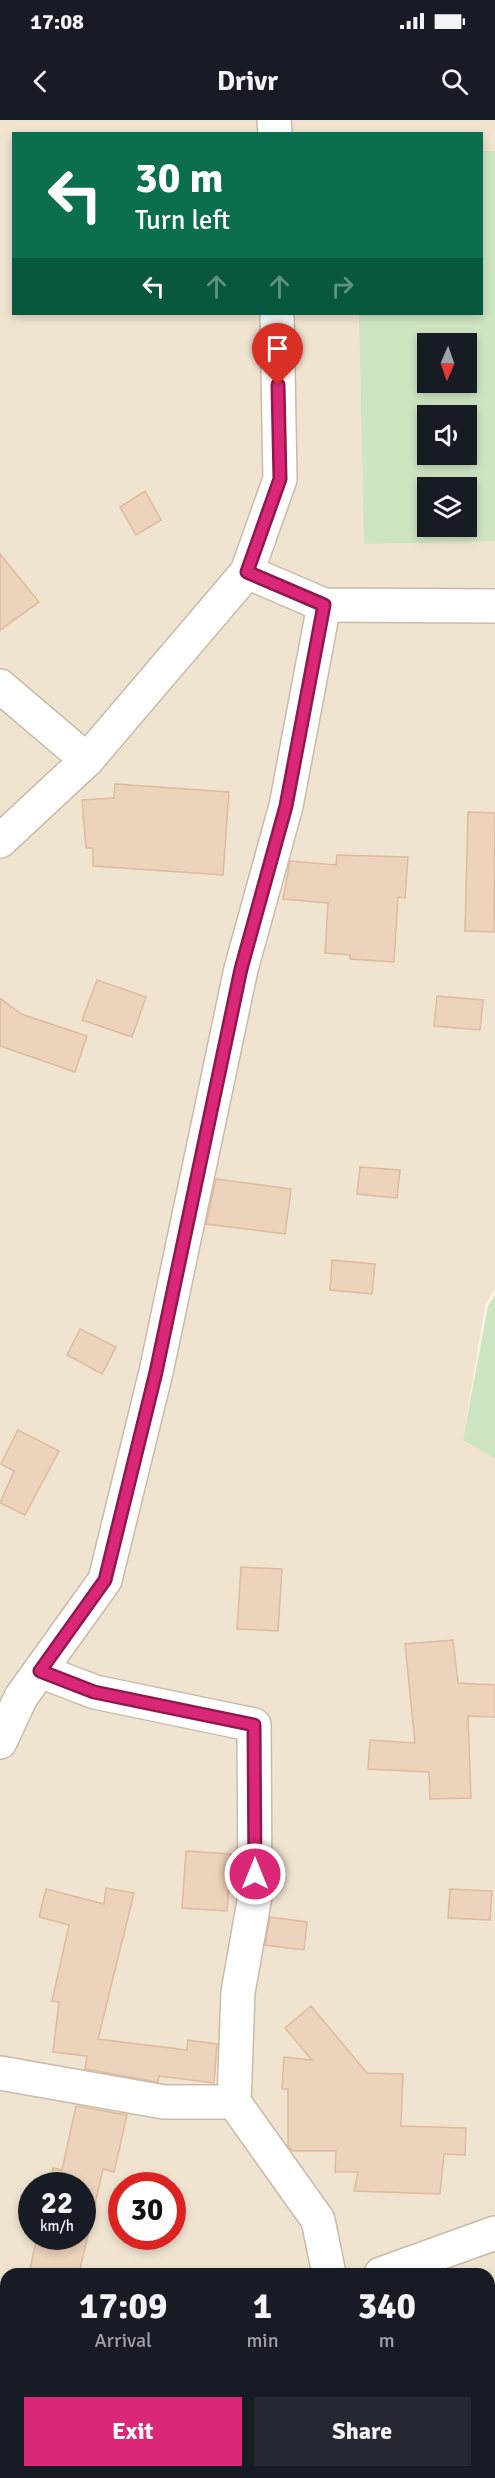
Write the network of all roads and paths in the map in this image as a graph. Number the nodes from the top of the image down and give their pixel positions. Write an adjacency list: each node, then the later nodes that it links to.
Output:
1 (277, 315): 2 (street)
2 (247, 572): 3 (street); 6 (street)
3 (324, 605): 4 (street); 8 (street)
4 (495, 606)
5 (0, 686): 6 (street)
6 (87, 760): 7 (street)
7 (0, 841)
8 (40, 1671): 9 (street); 12 (street)
9 (11, 1692): 10 (street)
10 (0, 1742)
11 (0, 2073): 12 (street)
12 (234, 2102): 14 (street)
13 (495, 2233): 15 (street)
14 (328, 2268)
15 (398, 2268)

